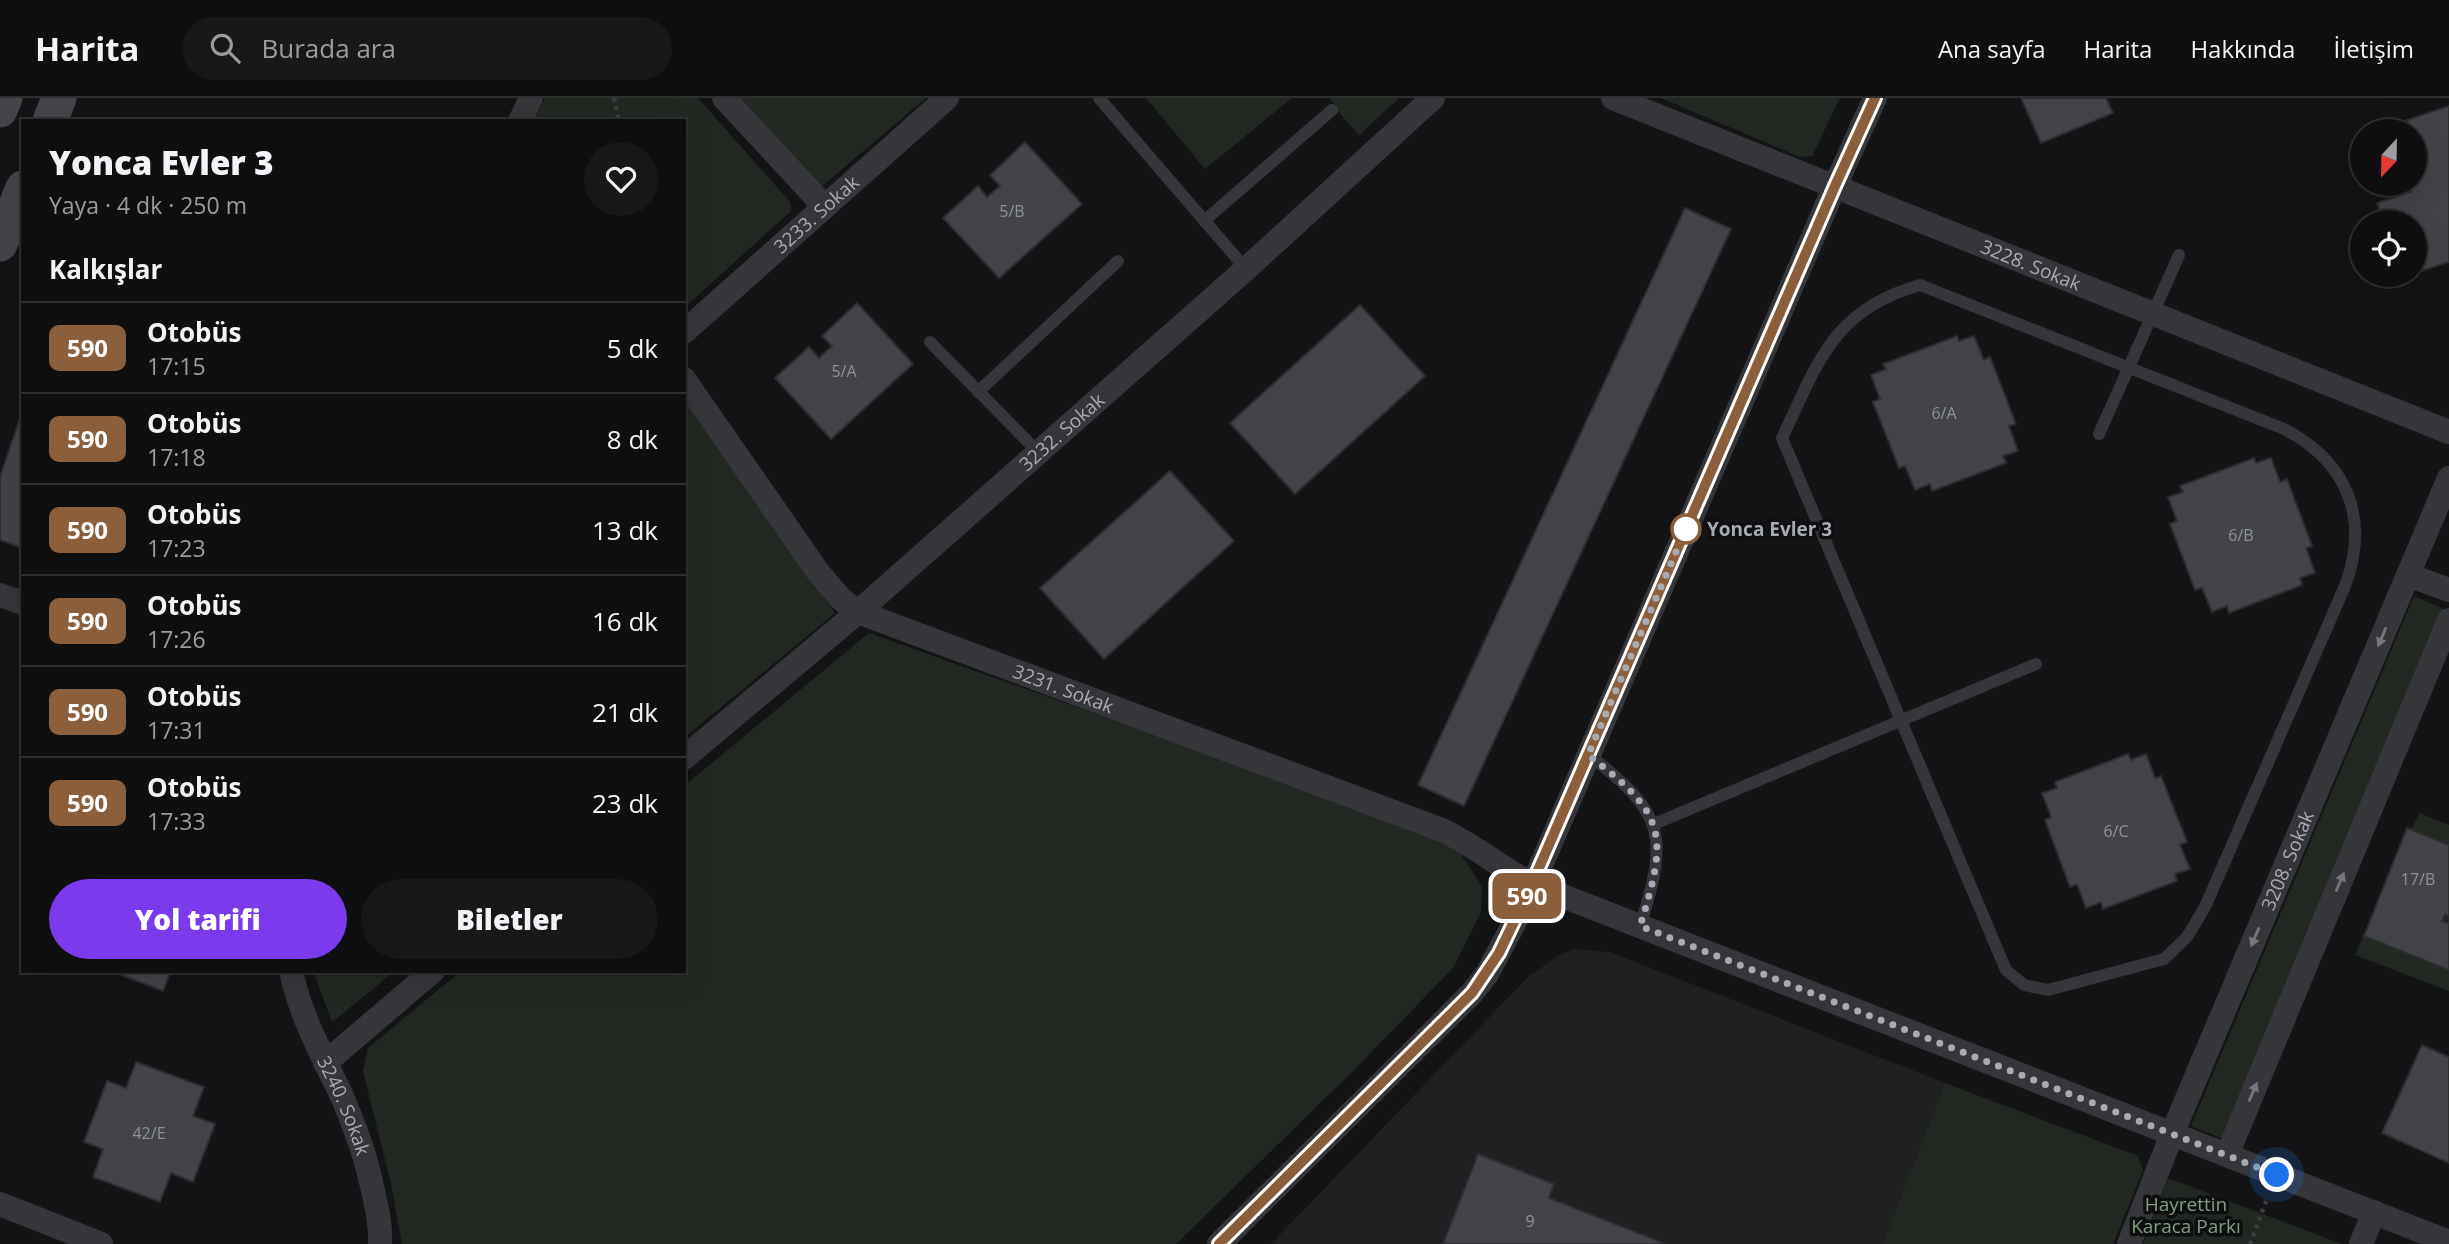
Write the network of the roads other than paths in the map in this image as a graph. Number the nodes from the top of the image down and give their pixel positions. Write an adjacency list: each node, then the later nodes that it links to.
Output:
1 (5, 98): 10 (street)
2 (59, 98): 12 (street)
3 (531, 98): 13 (street)
4 (724, 98): 16 (street)
5 (947, 98): 16 (street, 3233. Sokak)
6 (1099, 98): 17 (lane)
7 (1433, 98): 21 (street, 3232. Sokak)
8 (1613, 98): 14 (street, 3228. Sokak)
9 (1875, 98): 14 (street)
10 (0, 110)
11 (1332, 110): 17 (lane)
12 (51, 119)
13 (521, 119)
14 (1835, 186): 22 (street, 3228. Sokak); 40 (street)
15 (21, 193): 18 (street)
16 (825, 207): 23 (street, 3233. Sokak)
17 (1204, 221): 21 (lane)
18 (0, 244)
19 (2179, 255): 22 (lane)
20 (1118, 261): 27 (lane)
21 (1246, 269): 30 (street, 3232. Sokak)
22 (2154, 314): 25 (lane); 28 (street, 3228. Sokak)
23 (686, 330)
24 (930, 342): 27 (lane)
25 (2130, 368): 29 (lane); 39 (lane); 39 (lane)
26 (686, 382): 36 (street, 3231. Sokak)
27 (978, 392): 30 (lane)
28 (2449, 432)
29 (2099, 434)
30 (1039, 453): 36 (street, 3232. Sokak)
31 (2449, 478): 32 (street, 3208. Sokak)
32 (2408, 575): 33 (street); 48 (street, 3208. Sokak, one-way to 48)
33 (2449, 590)
34 (0, 596): 35 (street)
35 (21, 602)
36 (858, 612): 41 (street, 3232. Sokak); 43 (street, 3231. Sokak)
37 (2449, 620): 49 (street, one-way to 37)
38 (2036, 664): 39 (lane)
39 (1901, 721): 42 (lane)
40 (1588, 755): 42 (lane); 43 (street)
41 (686, 756)
42 (1654, 824): 44 (lane)
43 (1532, 884): 44 (street, 3231. Sokak); 56 (street)
44 (1640, 926): 48 (street, 3231. Sokak)
45 (292, 973): 47 (street, 3240. Sokak)
46 (431, 973): 47 (street)
47 (325, 1063): 55 (street, 3240. Sokak)
48 (2172, 1134): 49 (street, 3231. Sokak); 57 (street, 3208. Sokak)
49 (2227, 1155): 51 (street, 3231. Sokak)
50 (0, 1204): 52 (street)
51 (2374, 1212): 53 (street, 3231. Sokak); 58 (street)
52 (74, 1239): 54 (street)
53 (2449, 1241)
54 (101, 1244)
55 (380, 1244)
56 (1219, 1244)
57 (2129, 1244)
58 (2361, 1244)

